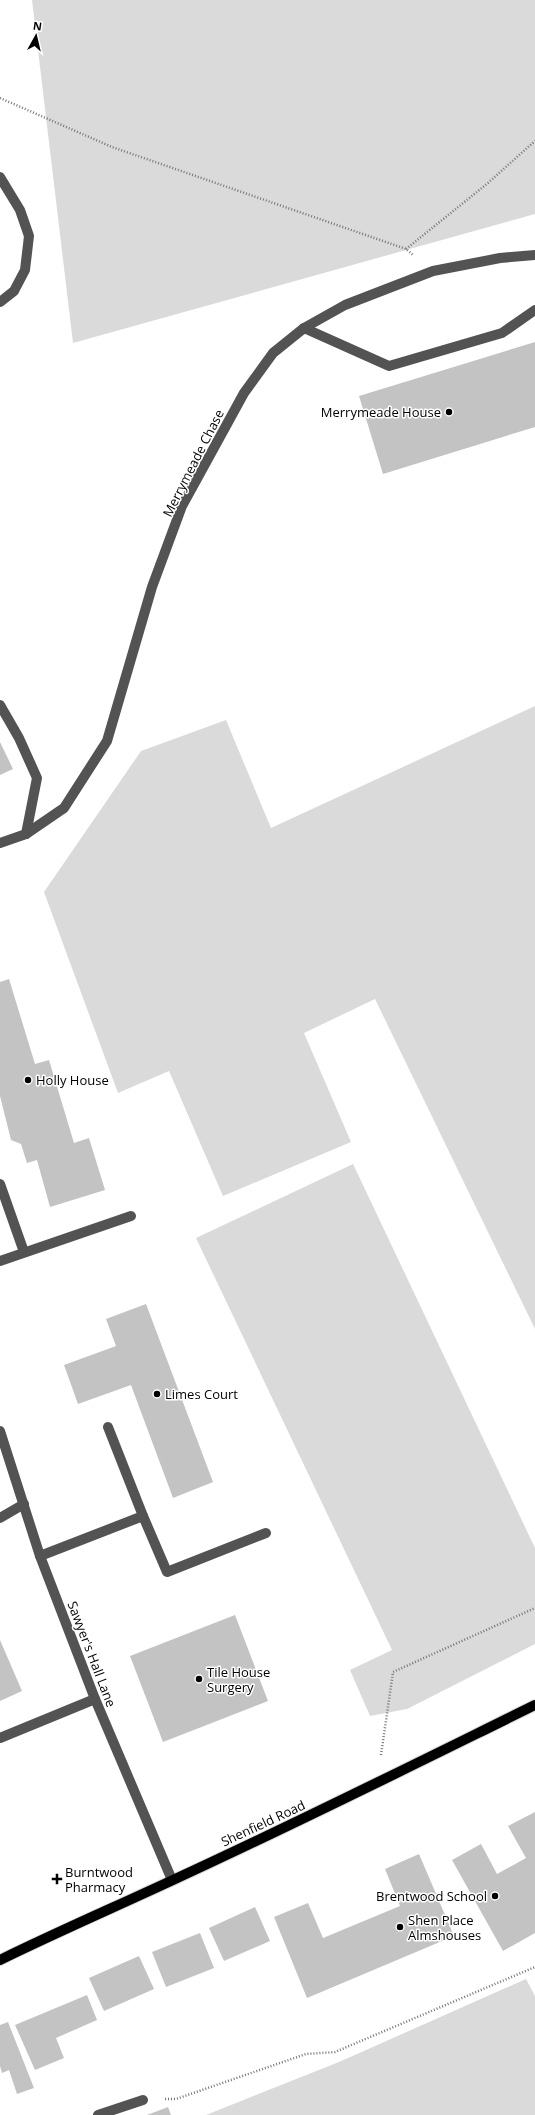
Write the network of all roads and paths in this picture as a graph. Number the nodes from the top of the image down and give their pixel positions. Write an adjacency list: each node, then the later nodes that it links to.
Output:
1 (0, 98): 4 (path)
2 (535, 141): 4 (path)
3 (0, 177): 7 (street)
4 (406, 249): 6 (path)
5 (535, 255): 6 (street, Merrymeade Chase)
6 (433, 272): 9 (street, Merrymeade Chase)
7 (0, 302)
8 (535, 310): 9 (street)
9 (304, 328): 11 (street, Merrymeade Chase)
10 (0, 705): 11 (street)
11 (26, 834): 12 (street, Merrymeade Chase)
12 (0, 843)
13 (0, 1184): 15 (street)
14 (130, 1216): 15 (street)
15 (24, 1252): 16 (street)
16 (0, 1261)
17 (108, 1427): 20 (street)
18 (0, 1432): 19 (street, Sawyer's Hall Lane)
19 (24, 1504): 21 (street); 23 (street, Sawyer's Hall Lane)
20 (143, 1516): 22 (street); 23 (street)
21 (0, 1518)
22 (266, 1533)
23 (40, 1556): 25 (street, Sawyer's Hall Lane)
24 (535, 1608): 28 (path)
25 (95, 1699): 27 (street); 29 (street, Sawyer's Hall Lane)
26 (535, 1705): 28 (main road, Shenfield Road)
27 (0, 1738)
28 (376, 1784): 29 (main road, Shenfield Road)
29 (172, 1880): 30 (main road, Shenfield Road)
30 (0, 1960)
31 (535, 1967): 32 (path)
32 (143, 2100): 33 (street)
33 (98, 2115)

